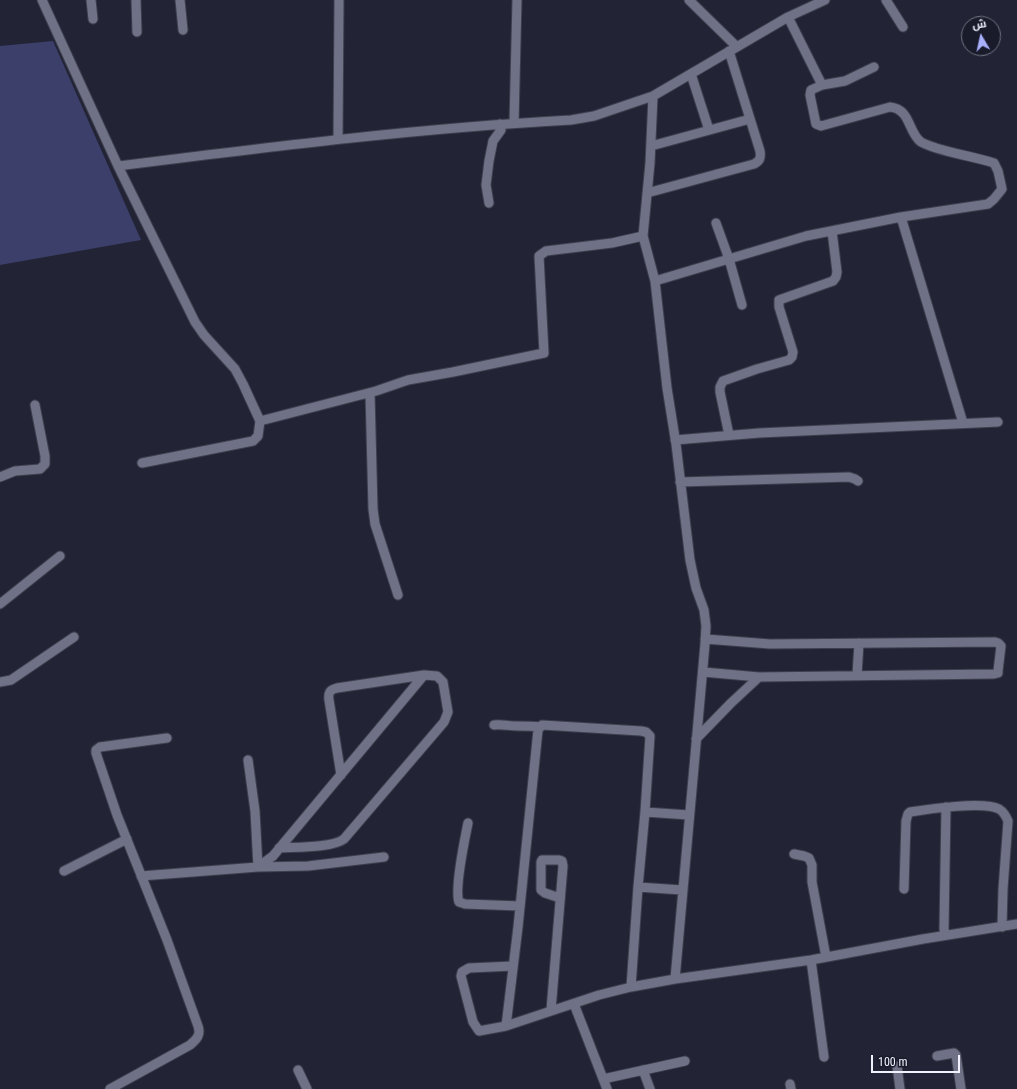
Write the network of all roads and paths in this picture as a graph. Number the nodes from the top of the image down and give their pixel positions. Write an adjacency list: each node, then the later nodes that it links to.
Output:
1 (42, 0): 26 (street)
2 (92, 0): 11 (street)
3 (136, 0): 14 (street)
4 (180, 0): 13 (street)
5 (339, 0): 24 (street)
6 (517, 0): 21 (street)
7 (689, 0): 15 (street)
8 (825, 0): 10 (street)
9 (886, 0): 12 (street)
10 (788, 17): 15 (street); 18 (street)
11 (93, 19)
12 (903, 27)
13 (183, 30)
14 (138, 32)
15 (733, 48): 17 (street); 20 (street)
16 (874, 67): 18 (street)
17 (690, 74): 19 (street); 23 (street)
18 (822, 85): 29 (street)
19 (652, 96): 21 (street); 25 (street)
20 (750, 119): 23 (street); 27 (street)
21 (514, 123): 22 (street)
22 (500, 124): 24 (street); 28 (street)
23 (709, 130): 25 (street)
24 (338, 139): 26 (street)
25 (651, 146): 27 (street)
26 (118, 166): 38 (street)
27 (647, 193): 32 (street)
28 (489, 203)
29 (901, 217): 31 (street); 40 (street)
30 (716, 223): 33 (street)
31 (832, 231): 33 (street); 41 (street)
32 (643, 236): 34 (street); 36 (street)
33 (729, 259): 34 (street); 35 (street)
34 (655, 281): 42 (street)
35 (742, 305)
36 (370, 393): 38 (street); 48 (street)
37 (35, 405): 44 (street)
38 (260, 421): 43 (street)
39 (998, 422): 40 (street)
40 (963, 423): 41 (street)
41 (729, 435): 42 (street)
42 (675, 440): 46 (street)
43 (142, 463)
44 (0, 477)
45 (858, 481): 46 (street)
46 (680, 482): 51 (street)
47 (60, 556): 49 (street)
48 (398, 595)
49 (0, 604)
50 (74, 637): 57 (street)
51 (705, 639): 52 (street); 53 (street)
52 (859, 643): 55 (street); 55 (street)
53 (703, 672): 56 (street); 61 (street)
54 (424, 675): 63 (street); 63 (street); 69 (street)
55 (857, 675): 56 (street)
56 (759, 677): 61 (street)
57 (0, 682)
58 (494, 725): 59 (street)
59 (540, 727): 65 (street); 79 (street)
60 (168, 738): 68 (street)
61 (696, 739): 66 (street)
62 (248, 760): 72 (street)
63 (341, 775): 69 (street)
64 (946, 807): 76 (street); 81 (street); 82 (street)
65 (645, 812): 66 (street); 75 (street)
66 (689, 815): 77 (street)
67 (468, 823): 79 (street)
68 (127, 838): 73 (street); 74 (street)
69 (280, 848): 72 (street)
70 (794, 854): 83 (street)
71 (384, 857): 72 (street)
72 (258, 867): 74 (street)
73 (64, 871)
74 (141, 876): 98 (street)
75 (638, 887): 77 (street); 87 (street)
76 (904, 889)
77 (682, 890): 86 (street)
78 (560, 898): 89 (street)
79 (520, 906): 85 (street)
80 (1017, 924): 81 (street)
81 (1002, 927): 82 (street)
82 (945, 935): 83 (street)
83 (826, 957): 84 (street)
84 (811, 960): 86 (street); 92 (street)
85 (514, 966): 90 (street); 90 (street)
86 (675, 978): 87 (street)
87 (631, 987): 88 (street)
88 (574, 1004): 89 (street); 97 (street)
89 (551, 1010): 90 (street)
90 (506, 1026)
91 (937, 1056): 103 (street)
92 (824, 1057)
93 (685, 1061): 96 (street)
94 (896, 1066): 102 (street)
95 (298, 1070): 99 (street)
96 (643, 1070): 97 (street); 101 (street)
97 (603, 1079): 100 (street)
98 (110, 1089)
99 (307, 1089)
100 (607, 1089)
101 (650, 1089)
102 (900, 1089)
103 (961, 1089)

